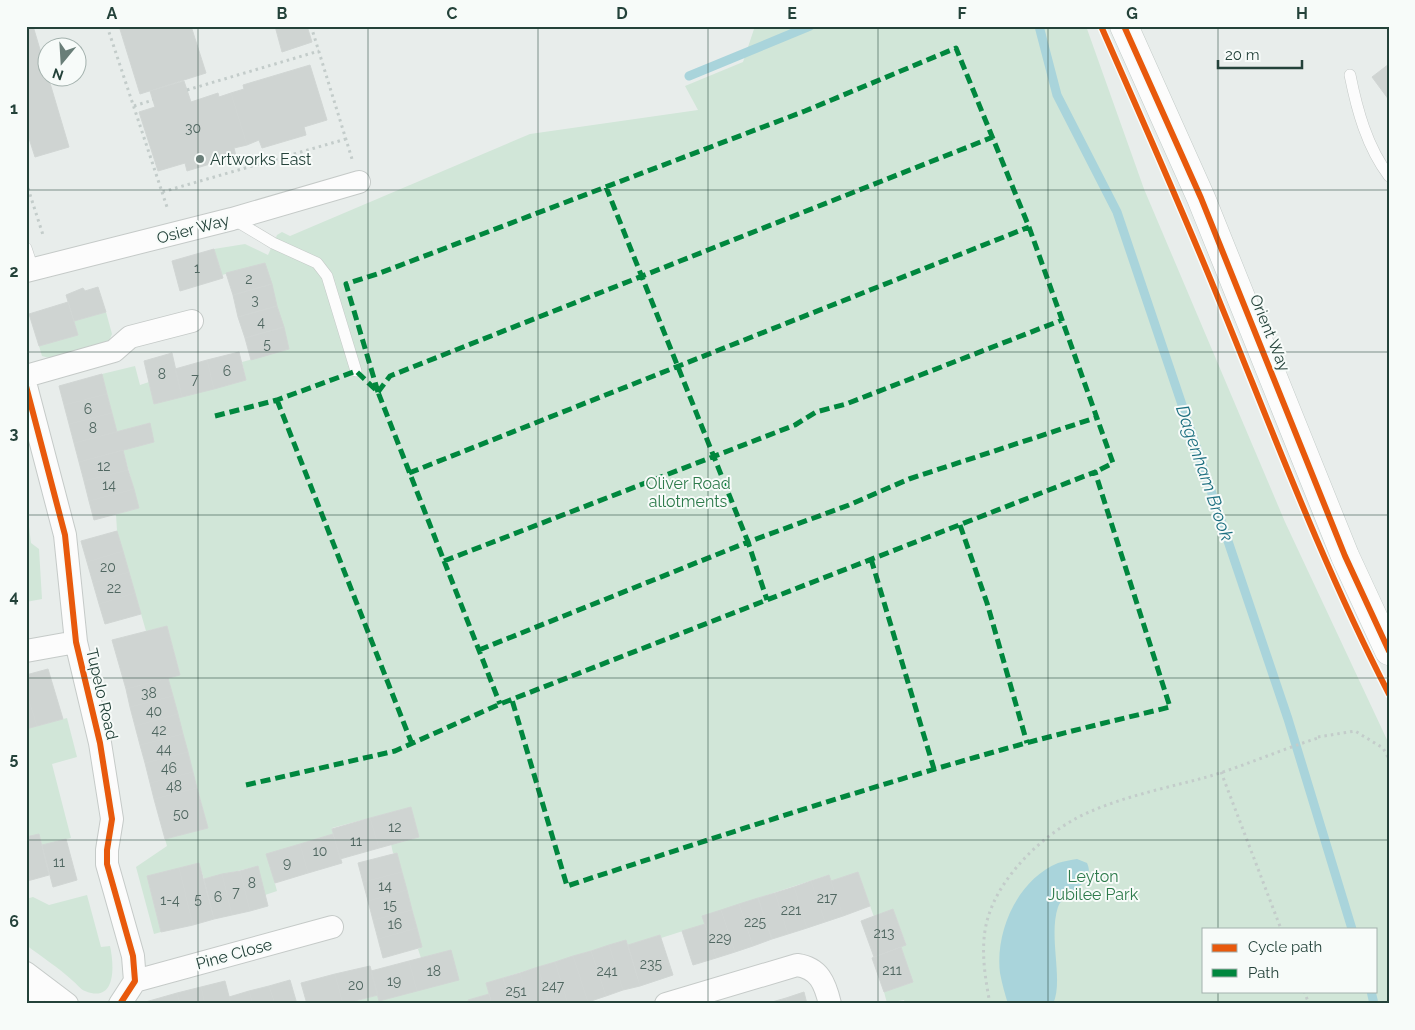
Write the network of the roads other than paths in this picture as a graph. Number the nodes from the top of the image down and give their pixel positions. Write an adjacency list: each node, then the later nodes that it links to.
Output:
1 (1124, 26): 14 (street, Orient Way)
2 (1350, 75): 3 (lane)
3 (1389, 176)
4 (359, 182): 5 (street, Osier Way)
5 (232, 219): 7 (street, Osier Way); 9 (lane)
6 (26, 248): 7 (lane)
7 (30, 270)
8 (192, 321): 10 (street)
9 (356, 371)
10 (26, 376)
11 (26, 386): 12 (street, Tupelo Road)
12 (76, 642): 13 (street); 17 (street, Tupelo Road)
13 (26, 651)
14 (1389, 651)
15 (332, 928): 17 (street, Pine Close)
16 (34, 980): 19 (street); 20 (street)
17 (135, 981): 21 (street)
18 (691, 1000): 22 (street); 23 (street)
19 (28, 1004)
20 (67, 1004)
21 (120, 1004)
22 (666, 1004)
23 (830, 1004)

